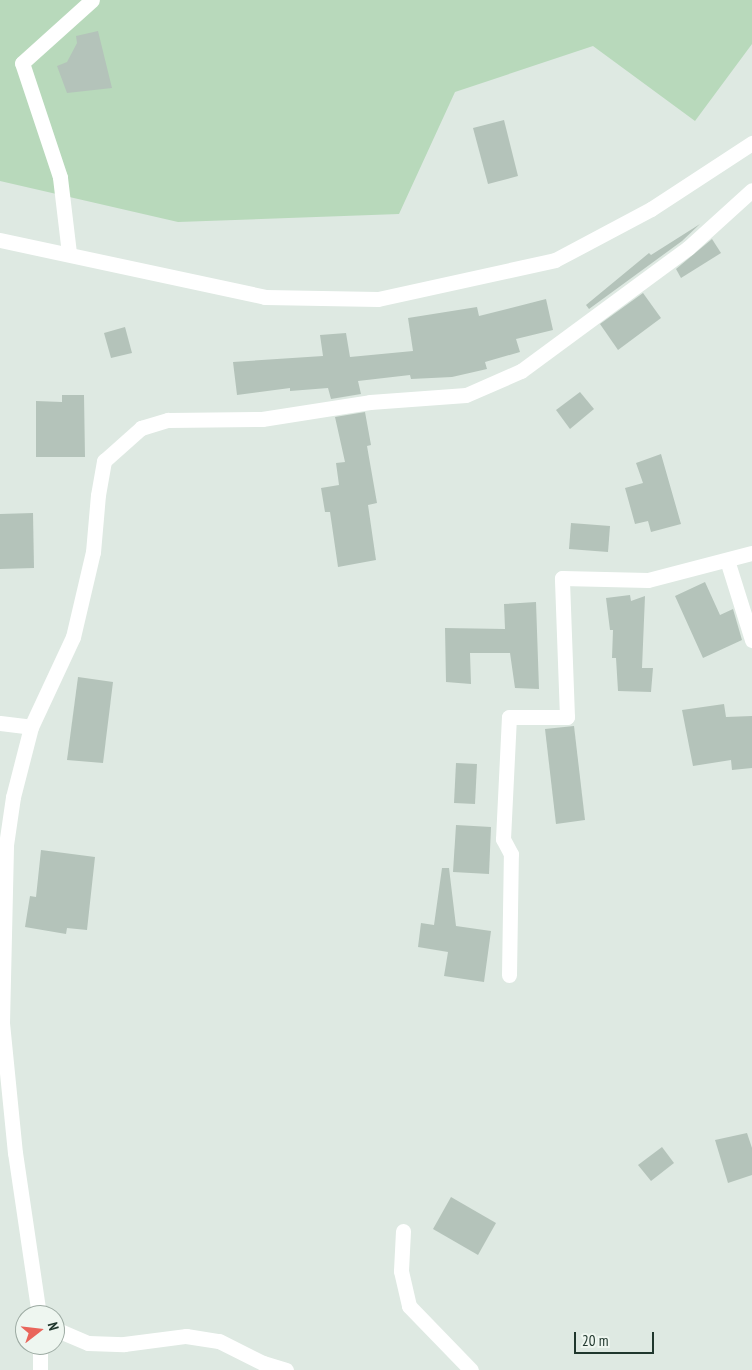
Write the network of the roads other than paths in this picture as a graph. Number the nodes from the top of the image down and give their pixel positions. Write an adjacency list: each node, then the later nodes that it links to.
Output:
1 (92, 0): 5 (street)
2 (752, 143): 5 (street)
3 (752, 190): 10 (street)
4 (0, 240): 5 (street)
5 (69, 253)
6 (752, 553): 7 (street)
7 (727, 560): 8 (street); 11 (street)
8 (752, 640)
9 (0, 723): 10 (street)
10 (31, 727): 13 (street)
11 (509, 975)
12 (404, 1231): 18 (street)
13 (38, 1305)
14 (65, 1333): 17 (street)
15 (40, 1355): 16 (street)
16 (40, 1370)
17 (286, 1370)
18 (471, 1370)

